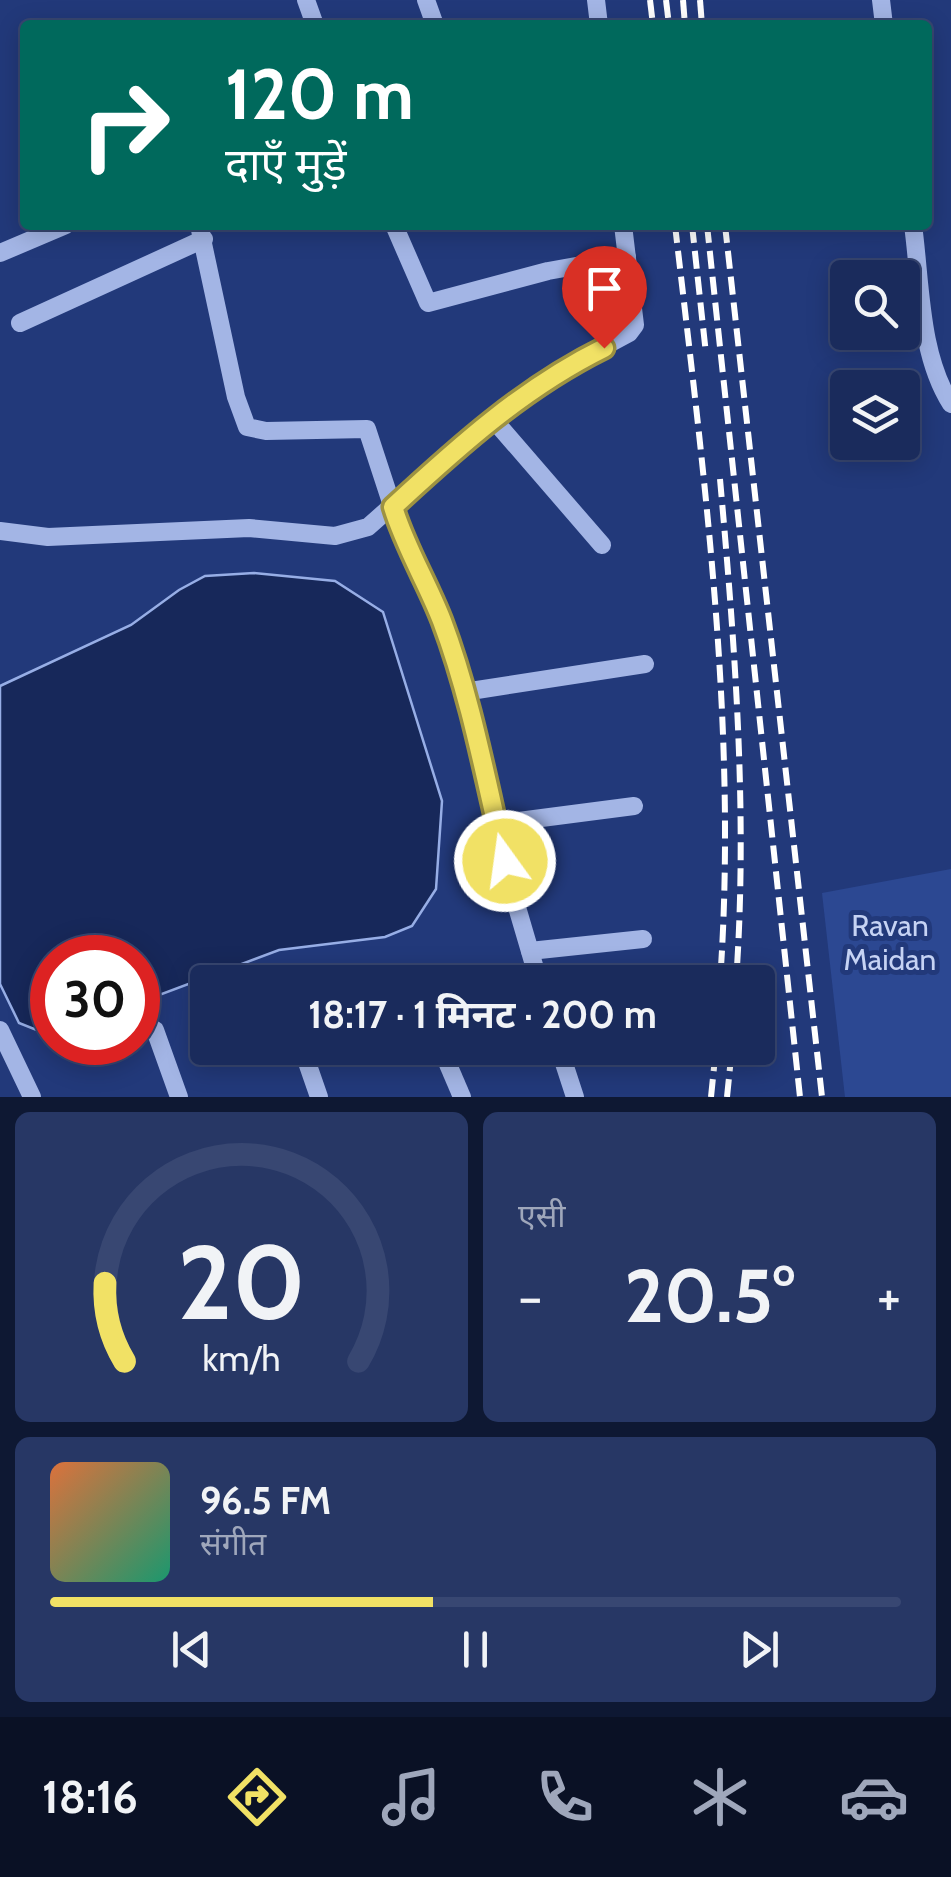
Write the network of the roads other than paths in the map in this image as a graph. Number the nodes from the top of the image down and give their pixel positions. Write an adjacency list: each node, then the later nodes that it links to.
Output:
1 (54, 230): 6 (street)
2 (396, 230): 7 (street)
3 (623, 230): 7 (street)
4 (914, 230): 9 (street)
5 (202, 232): 8 (street); 11 (street)
6 (0, 253)
7 (627, 257): 10 (street)
8 (20, 323)
9 (951, 404)
10 (492, 419): 11 (street); 13 (street)
11 (393, 507): 12 (street); 15 (street)
12 (0, 531)
13 (602, 545)
14 (645, 664): 15 (street)
15 (464, 692): 17 (street)
16 (634, 806): 17 (street)
17 (496, 824): 19 (street)
18 (643, 940): 19 (street)
19 (530, 952): 20 (street)
20 (534, 965)
21 (0, 1030): 26 (street)
22 (160, 1042): 27 (street)
23 (308, 1065): 28 (street)
24 (448, 1065): 29 (street)
25 (565, 1065): 30 (street)
26 (32, 1097)
27 (179, 1097)
28 (319, 1097)
29 (462, 1097)
30 (575, 1097)

